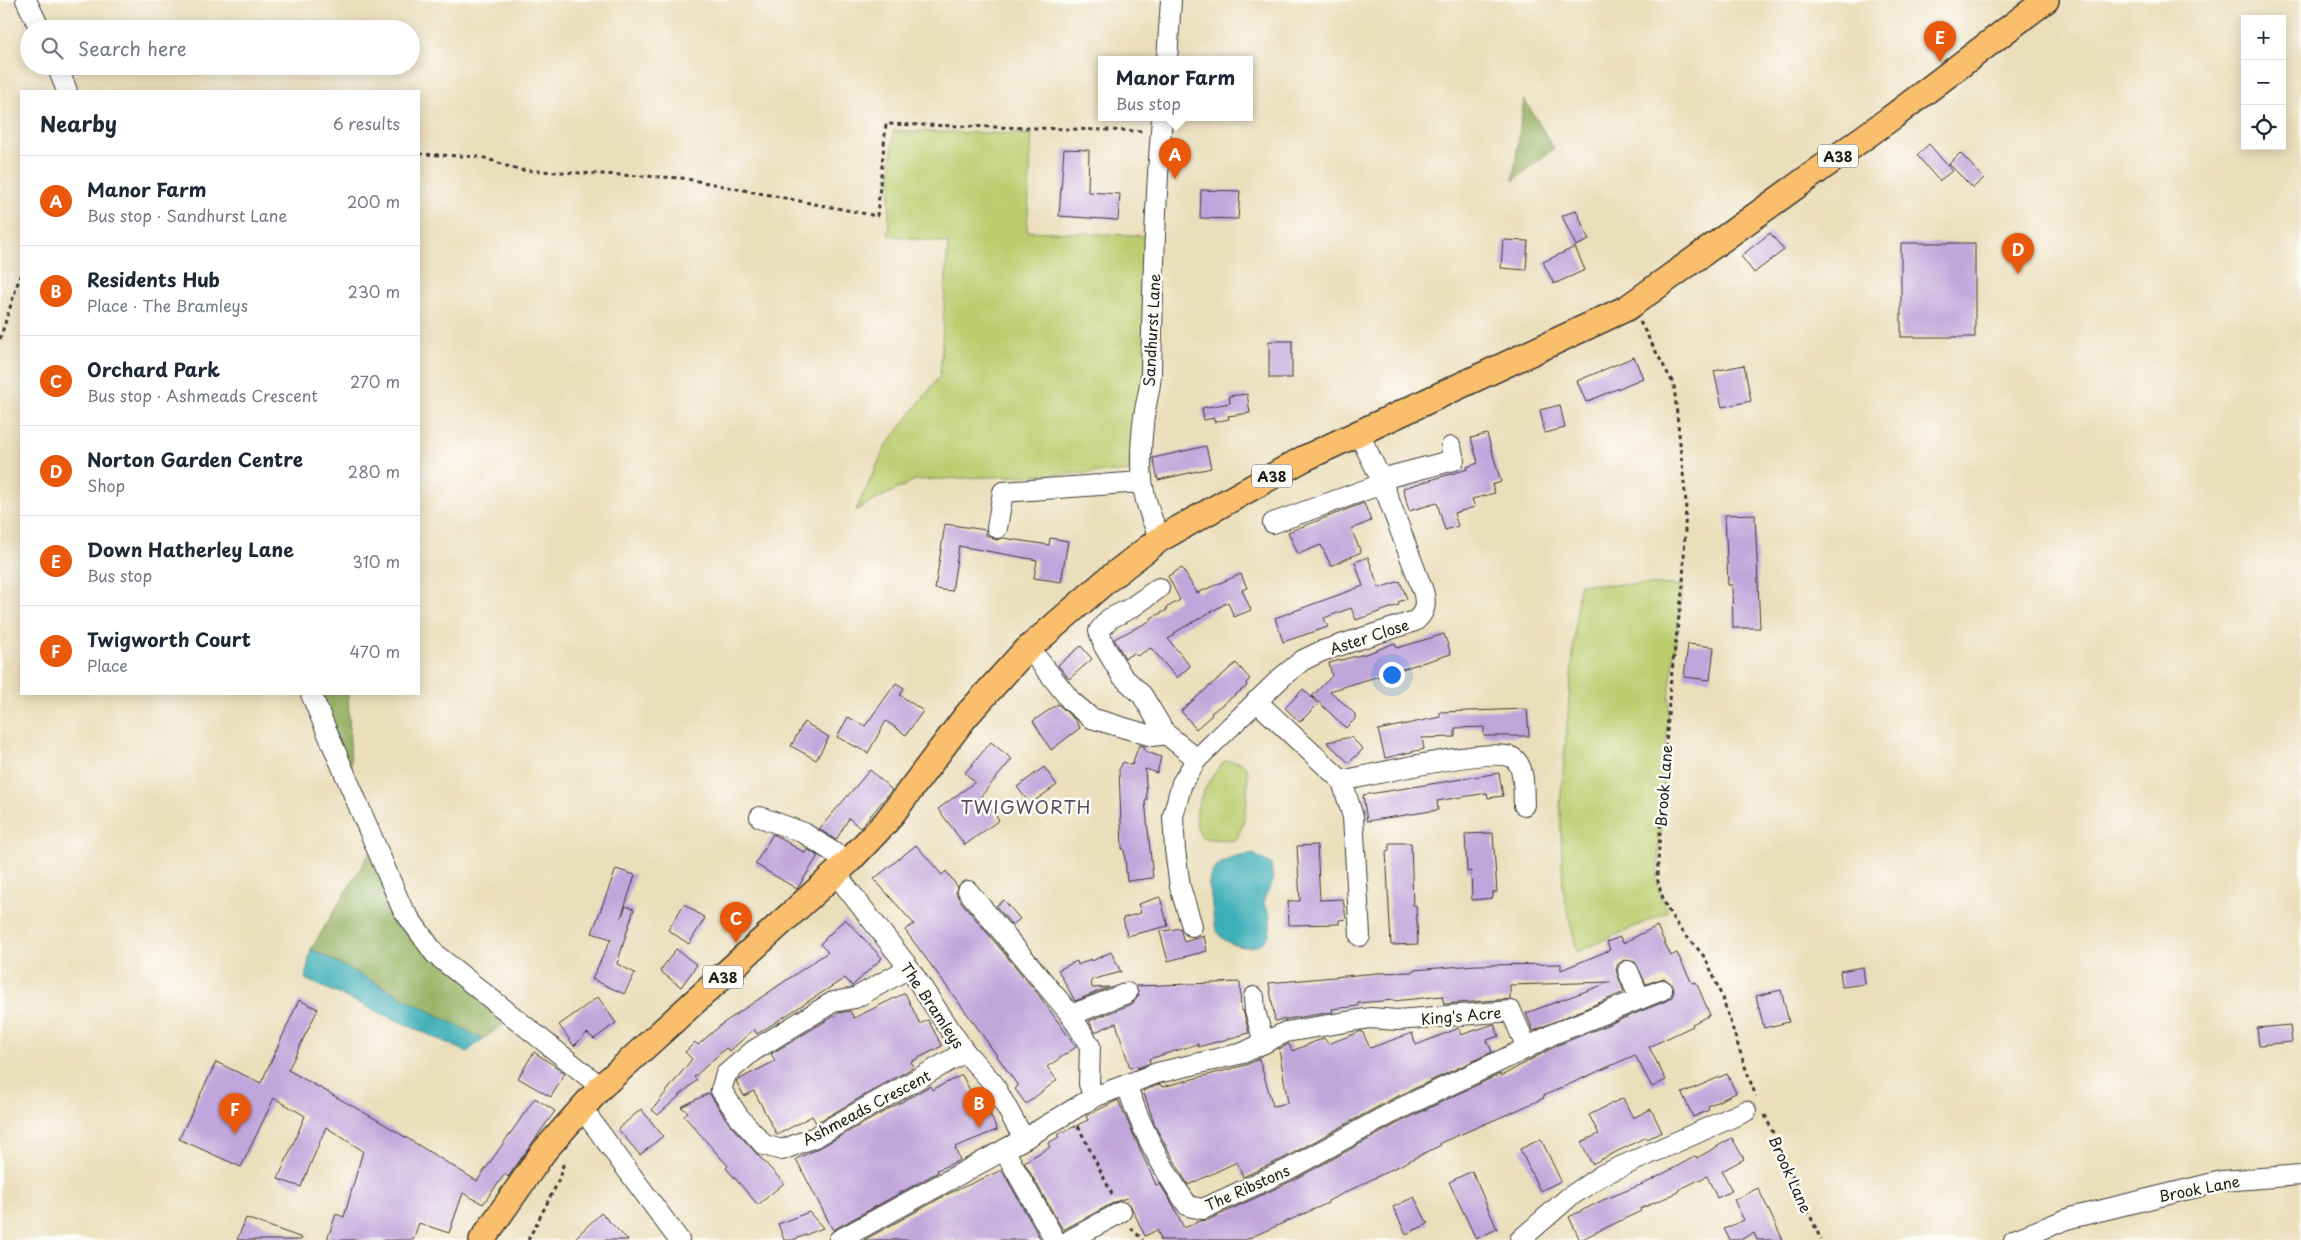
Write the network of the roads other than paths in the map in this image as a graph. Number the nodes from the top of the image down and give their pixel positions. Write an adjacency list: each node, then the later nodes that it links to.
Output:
1 (26, 0): 4 (street)
2 (1171, 0): 5 (street)
3 (2046, 0): 9 (main road, A38)
4 (36, 20)
5 (1167, 56)
6 (61, 75): 7 (street)
7 (67, 90)
8 (1162, 124): 12 (street, Sandhurst Lane)
9 (1359, 434): 11 (street, Aster Close); 15 (main road, A38)
10 (1451, 447): 11 (street)
11 (1382, 481): 13 (street); 19 (street, Aster Close)
12 (1141, 482): 14 (street); 15 (street, Sandhurst Lane)
13 (1273, 523)
14 (997, 528)
15 (1160, 539): 17 (main road, A38)
16 (1159, 588): 20 (street)
17 (1029, 648): 20 (street); 25 (main road, A38)
18 (311, 695): 40 (street)
19 (1256, 701): 21 (street, Aster Close); 22 (street)
20 (1166, 734): 21 (street)
21 (1198, 759): 27 (street, Aster Close)
22 (1342, 781): 23 (street); 28 (street)
23 (1524, 805)
24 (760, 817): 25 (street, The Bramleys)
25 (842, 868): 29 (street, The Bramleys); 40 (main road, A38)
26 (968, 891): 35 (street)
27 (1193, 917)
28 (1360, 936)
29 (910, 968): 38 (street, The Bramleys); 38 (street, Ashmeads Crescent)
30 (1628, 971): 34 (street)
31 (1662, 990): 34 (street)
32 (1127, 993): 35 (street)
33 (1254, 997): 36 (street)
34 (1640, 999): 37 (street)
35 (1071, 1015): 41 (street)
36 (1264, 1043): 37 (street, King's Acre); 39 (street)
37 (1527, 1048): 39 (street, The Ribstons)
38 (966, 1052): 44 (street, The Bramleys)
39 (1127, 1086): 41 (street)
40 (601, 1088): 42 (main road, A38)
41 (1094, 1097): 44 (street)
42 (580, 1109): 48 (main road, A38); 49 (street)
43 (1756, 1109): 53 (street)
44 (1024, 1139): 45 (street)
45 (1004, 1150): 50 (street); 51 (street)
46 (2301, 1175): 54 (street, Brook Lane)
47 (1121, 1212): 52 (street)
48 (482, 1240)
49 (679, 1240)
50 (839, 1240)
51 (1055, 1240)
52 (1070, 1240)
53 (1520, 1240)
54 (2014, 1240)

